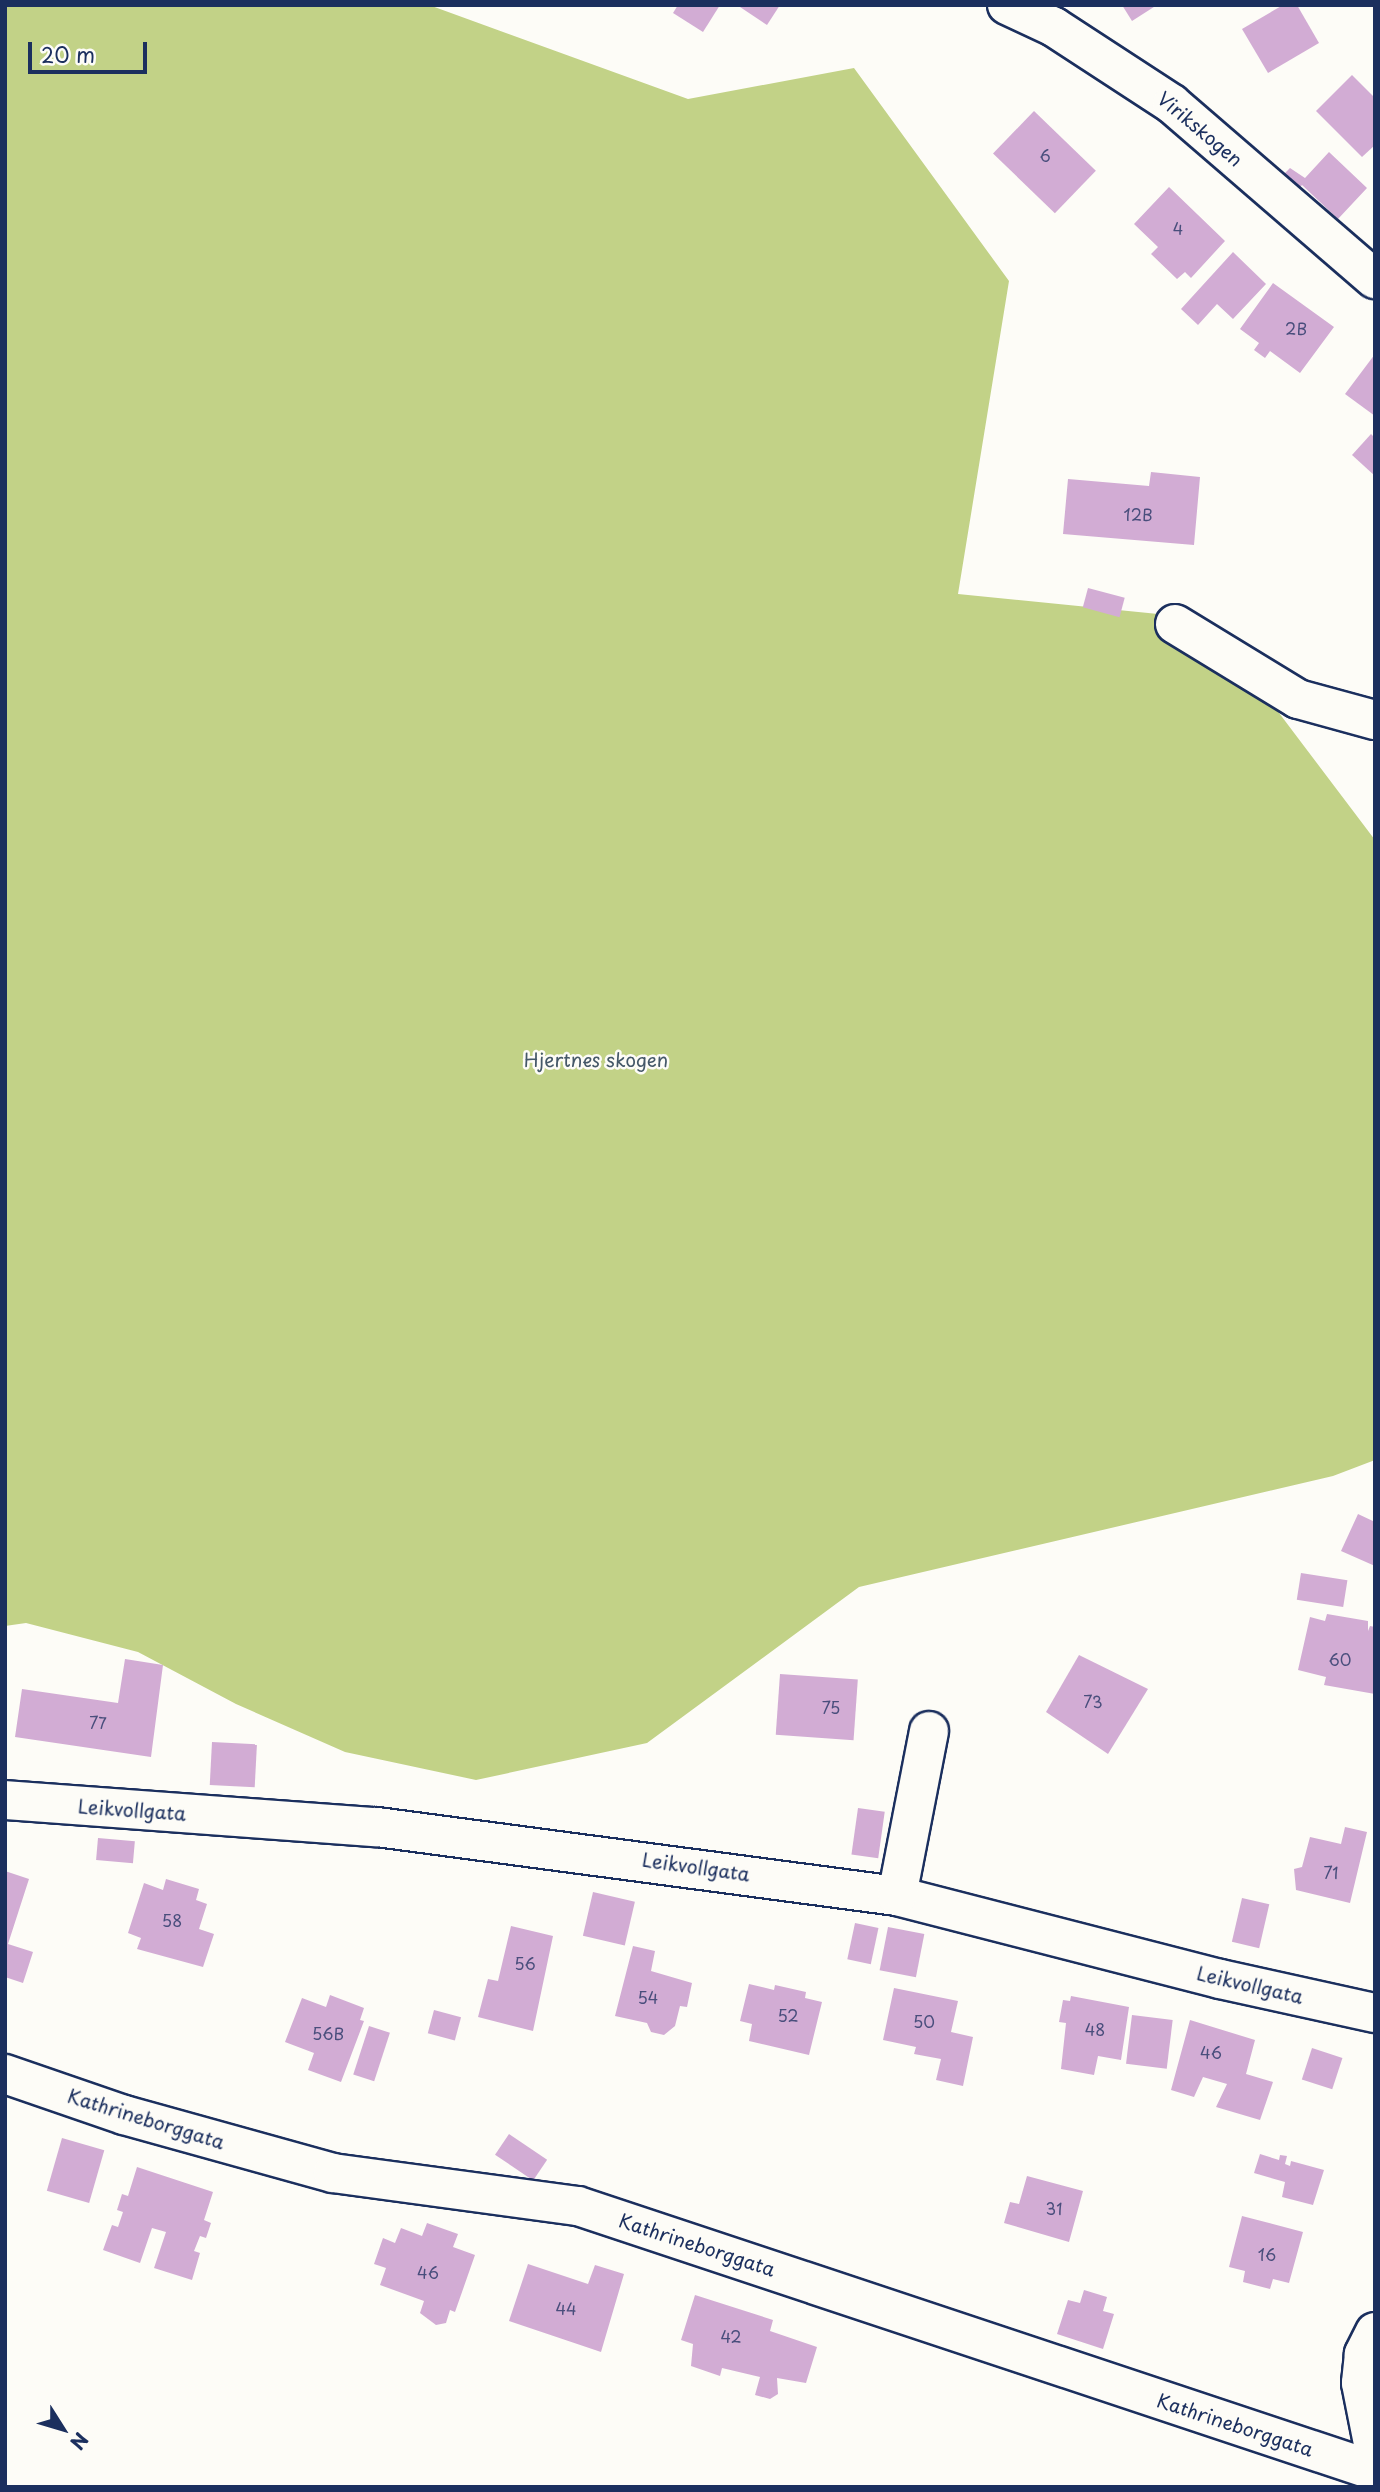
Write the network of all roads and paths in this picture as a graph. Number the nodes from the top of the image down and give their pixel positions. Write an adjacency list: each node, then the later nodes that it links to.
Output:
1 (1007, 5): 2 (street, Virikskogen)
2 (1375, 279)
3 (1175, 624): 4 (street)
4 (1375, 720)
5 (929, 1731): 7 (street)
6 (5, 1800): 7 (street, Leikvollgata)
7 (897, 1896): 8 (street, Leikvollgata)
8 (1375, 2013)
9 (5, 2074): 12 (street, Kathrineborggata)
10 (1375, 2332): 11 (street)
11 (1375, 2454)
12 (1375, 2472)

